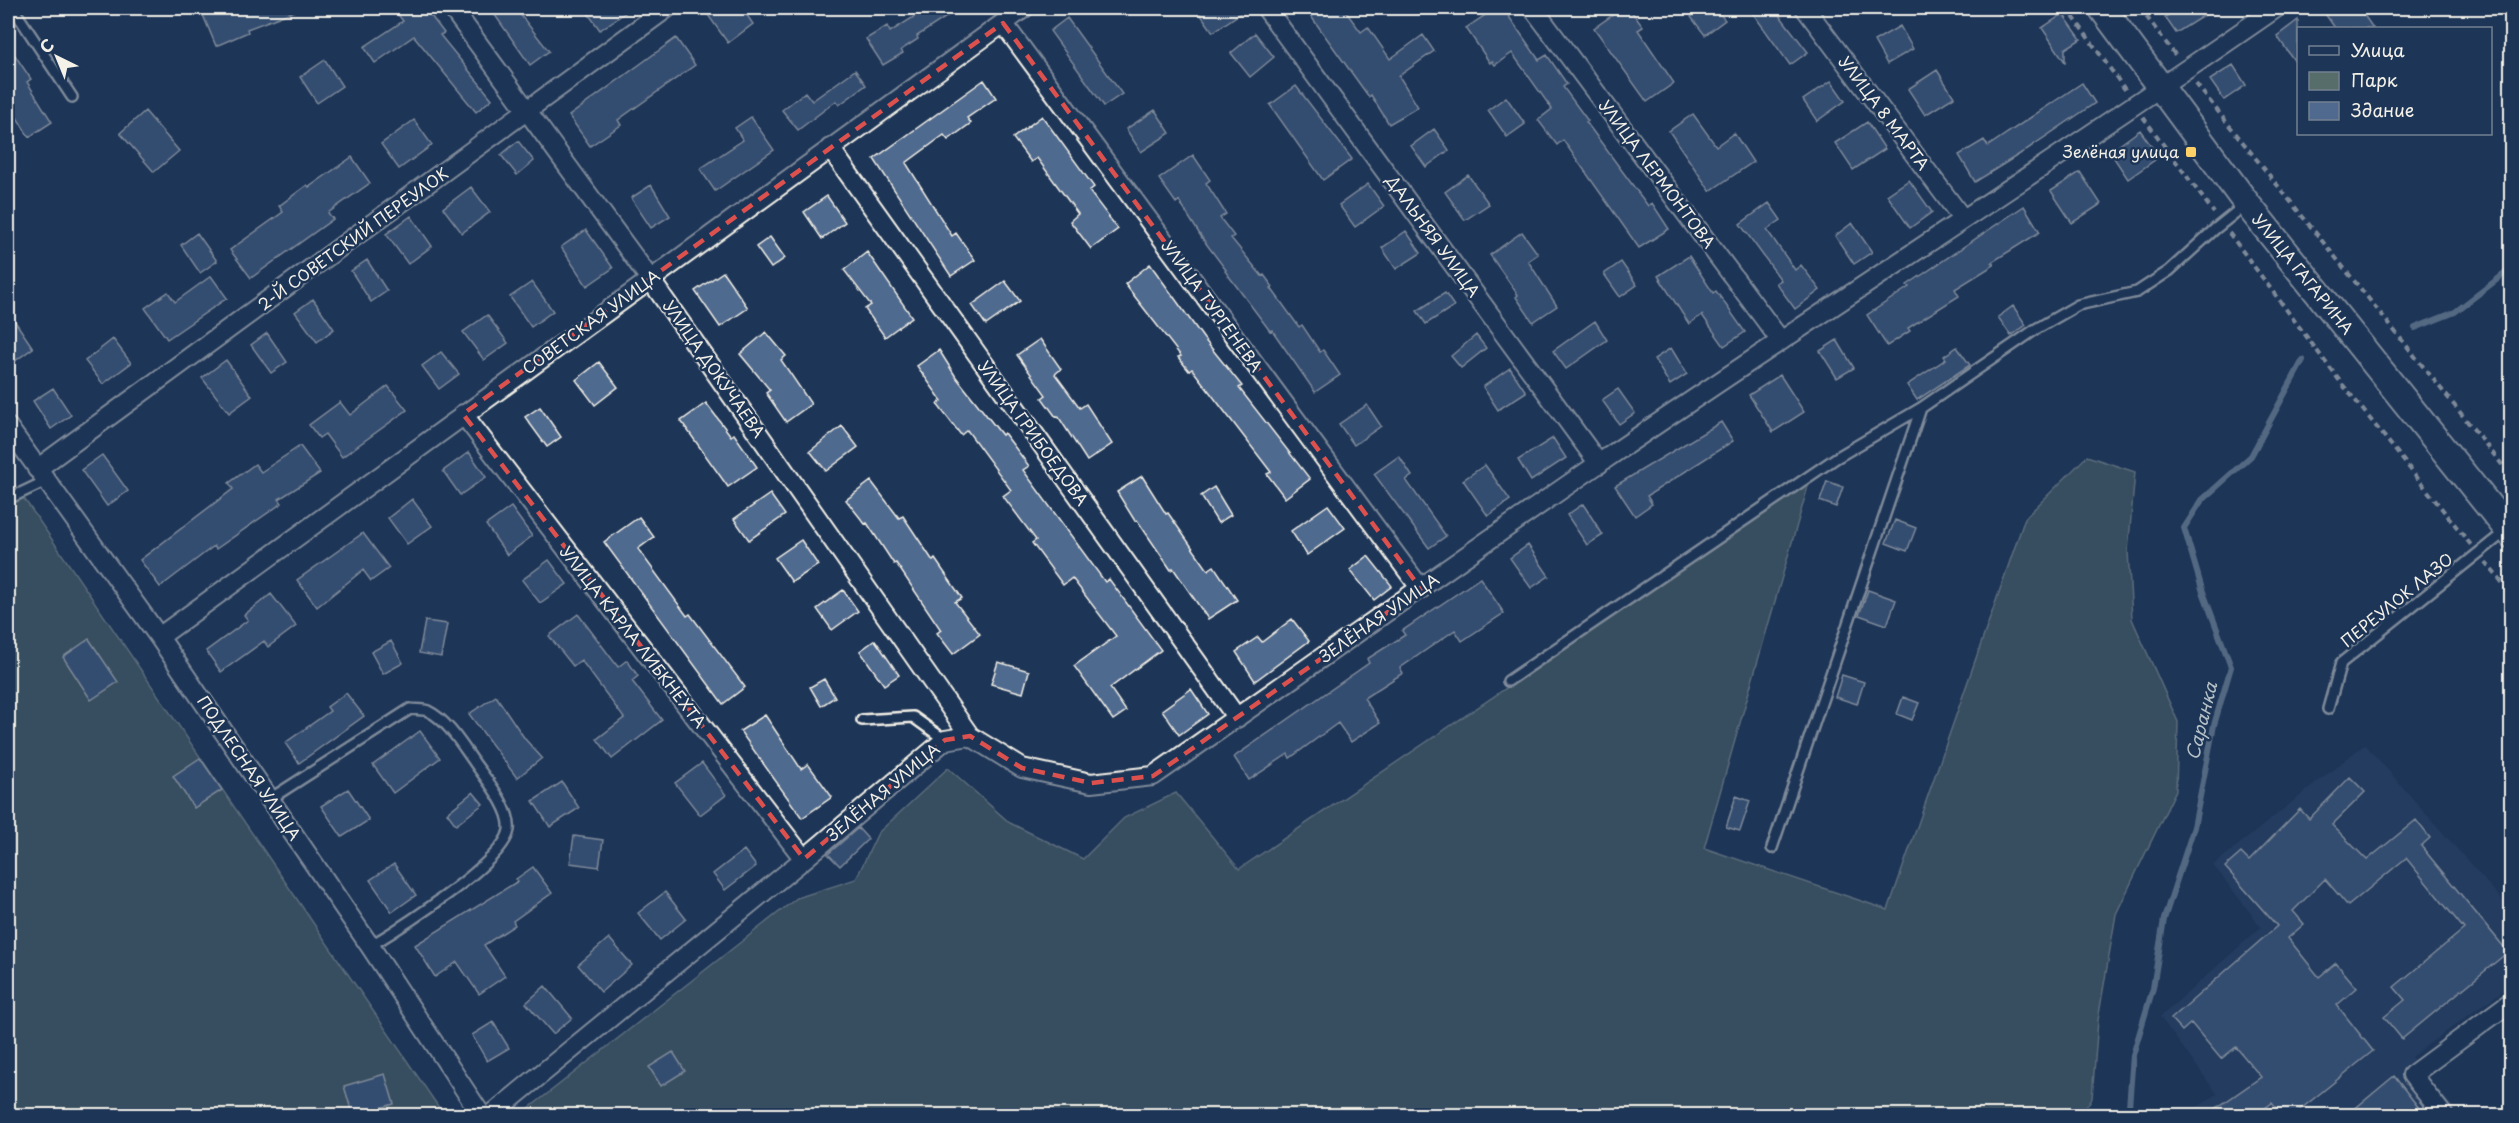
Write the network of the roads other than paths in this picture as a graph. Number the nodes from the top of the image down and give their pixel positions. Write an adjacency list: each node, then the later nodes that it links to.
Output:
1 (13, 8): 12 (lane)
2 (452, 8): 13 (street, УЛИЦА ДОКУЧАЕВА)
3 (668, 8): 13 (street, 2-Й СОВЕТСКИЙ ПЕРЕУЛОК)
4 (1024, 8): 10 (street, СОВЕТСКАЯ УЛИЦА)
5 (1266, 8): 22 (street, ДАЛЬНЯЯ УЛИЦА)
6 (1533, 8): 18 (street, УЛИЦА ЛЕРМОНТОВА)
7 (1805, 8): 16 (street, УЛИЦА 8 МАРТА)
8 (2102, 8): 11 (main road, УЛИЦА ГАГАРИНА)
9 (2276, 8): 11 (street, ЗЕЛЁНАЯ УЛИЦА)
10 (1003, 23): 14 (street, СОВЕТСКАЯ УЛИЦА); 26 (street, УЛИЦА ТУРГЕНЕВА)
11 (2160, 88): 15 (main road, УЛИЦА ГАГАРИНА); 16 (street, ЗЕЛЁНАЯ УЛИЦА)
12 (72, 97)
13 (527, 112): 17 (street, УЛИЦА ДОКУЧАЕВА); 23 (street, 2-Й СОВЕТСКИЙ ПЕРЕУЛОК)
14 (830, 148): 17 (street, СОВЕТСКАЯ УЛИЦА); 30 (street, УЛИЦА ГРИБОЕДОВА)
15 (2247, 204): 19 (lane); 25 (main road, УЛИЦА ГАГАРИНА)
16 (1962, 218): 18 (street, ЗЕЛЁНАЯ УЛИЦА)
17 (651, 279): 20 (street, СОВЕТСКАЯ УЛИЦА); 32 (street, УЛИЦА ДОКУЧАЕВА)
18 (1781, 341): 22 (street, ЗЕЛЁНАЯ УЛИЦА)
19 (1921, 408): 28 (lane); 35 (lane)
20 (463, 414): 27 (street, СОВЕТСКАЯ УЛИЦА); 36 (street, УЛИЦА КАРЛА ЛИБКНЕХТА)
21 (8, 427): 23 (street, ПОДЛЕСНАЯ УЛИЦА)
22 (1599, 464): 26 (street, ЗЕЛЁНАЯ УЛИЦА)
23 (42, 475): 24 (lane); 27 (street, ПОДЛЕСНАЯ УЛИЦА)
24 (8, 499)
25 (2509, 532): 29 (lane, ПЕРЕУЛОК ЛАЗО)
26 (1421, 589): 30 (street, ЗЕЛЁНАЯ УЛИЦА)
27 (159, 637): 34 (street, ПОДЛЕСНАЯ УЛИЦА)
28 (1508, 681)
29 (2328, 709)
30 (1237, 718): 32 (street, ЗЕЛЁНАЯ УЛИЦА)
31 (862, 720): 33 (lane)
32 (970, 736): 33 (street, ЗЕЛЁНАЯ УЛИЦА)
33 (945, 740): 36 (street, ЗЕЛЁНАЯ УЛИЦА)
34 (270, 799): 37 (street, ПОДЛЕСНАЯ УЛИЦА); 37 (lane)
35 (1772, 848)
36 (804, 859): 40 (street, ЗЕЛЁНАЯ УЛИЦА)
37 (370, 946): 39 (street, ПОДЛЕСНАЯ УЛИЦА)
38 (2511, 1001): 41 (street)
39 (482, 1116)
40 (490, 1116)
41 (2444, 1116)

